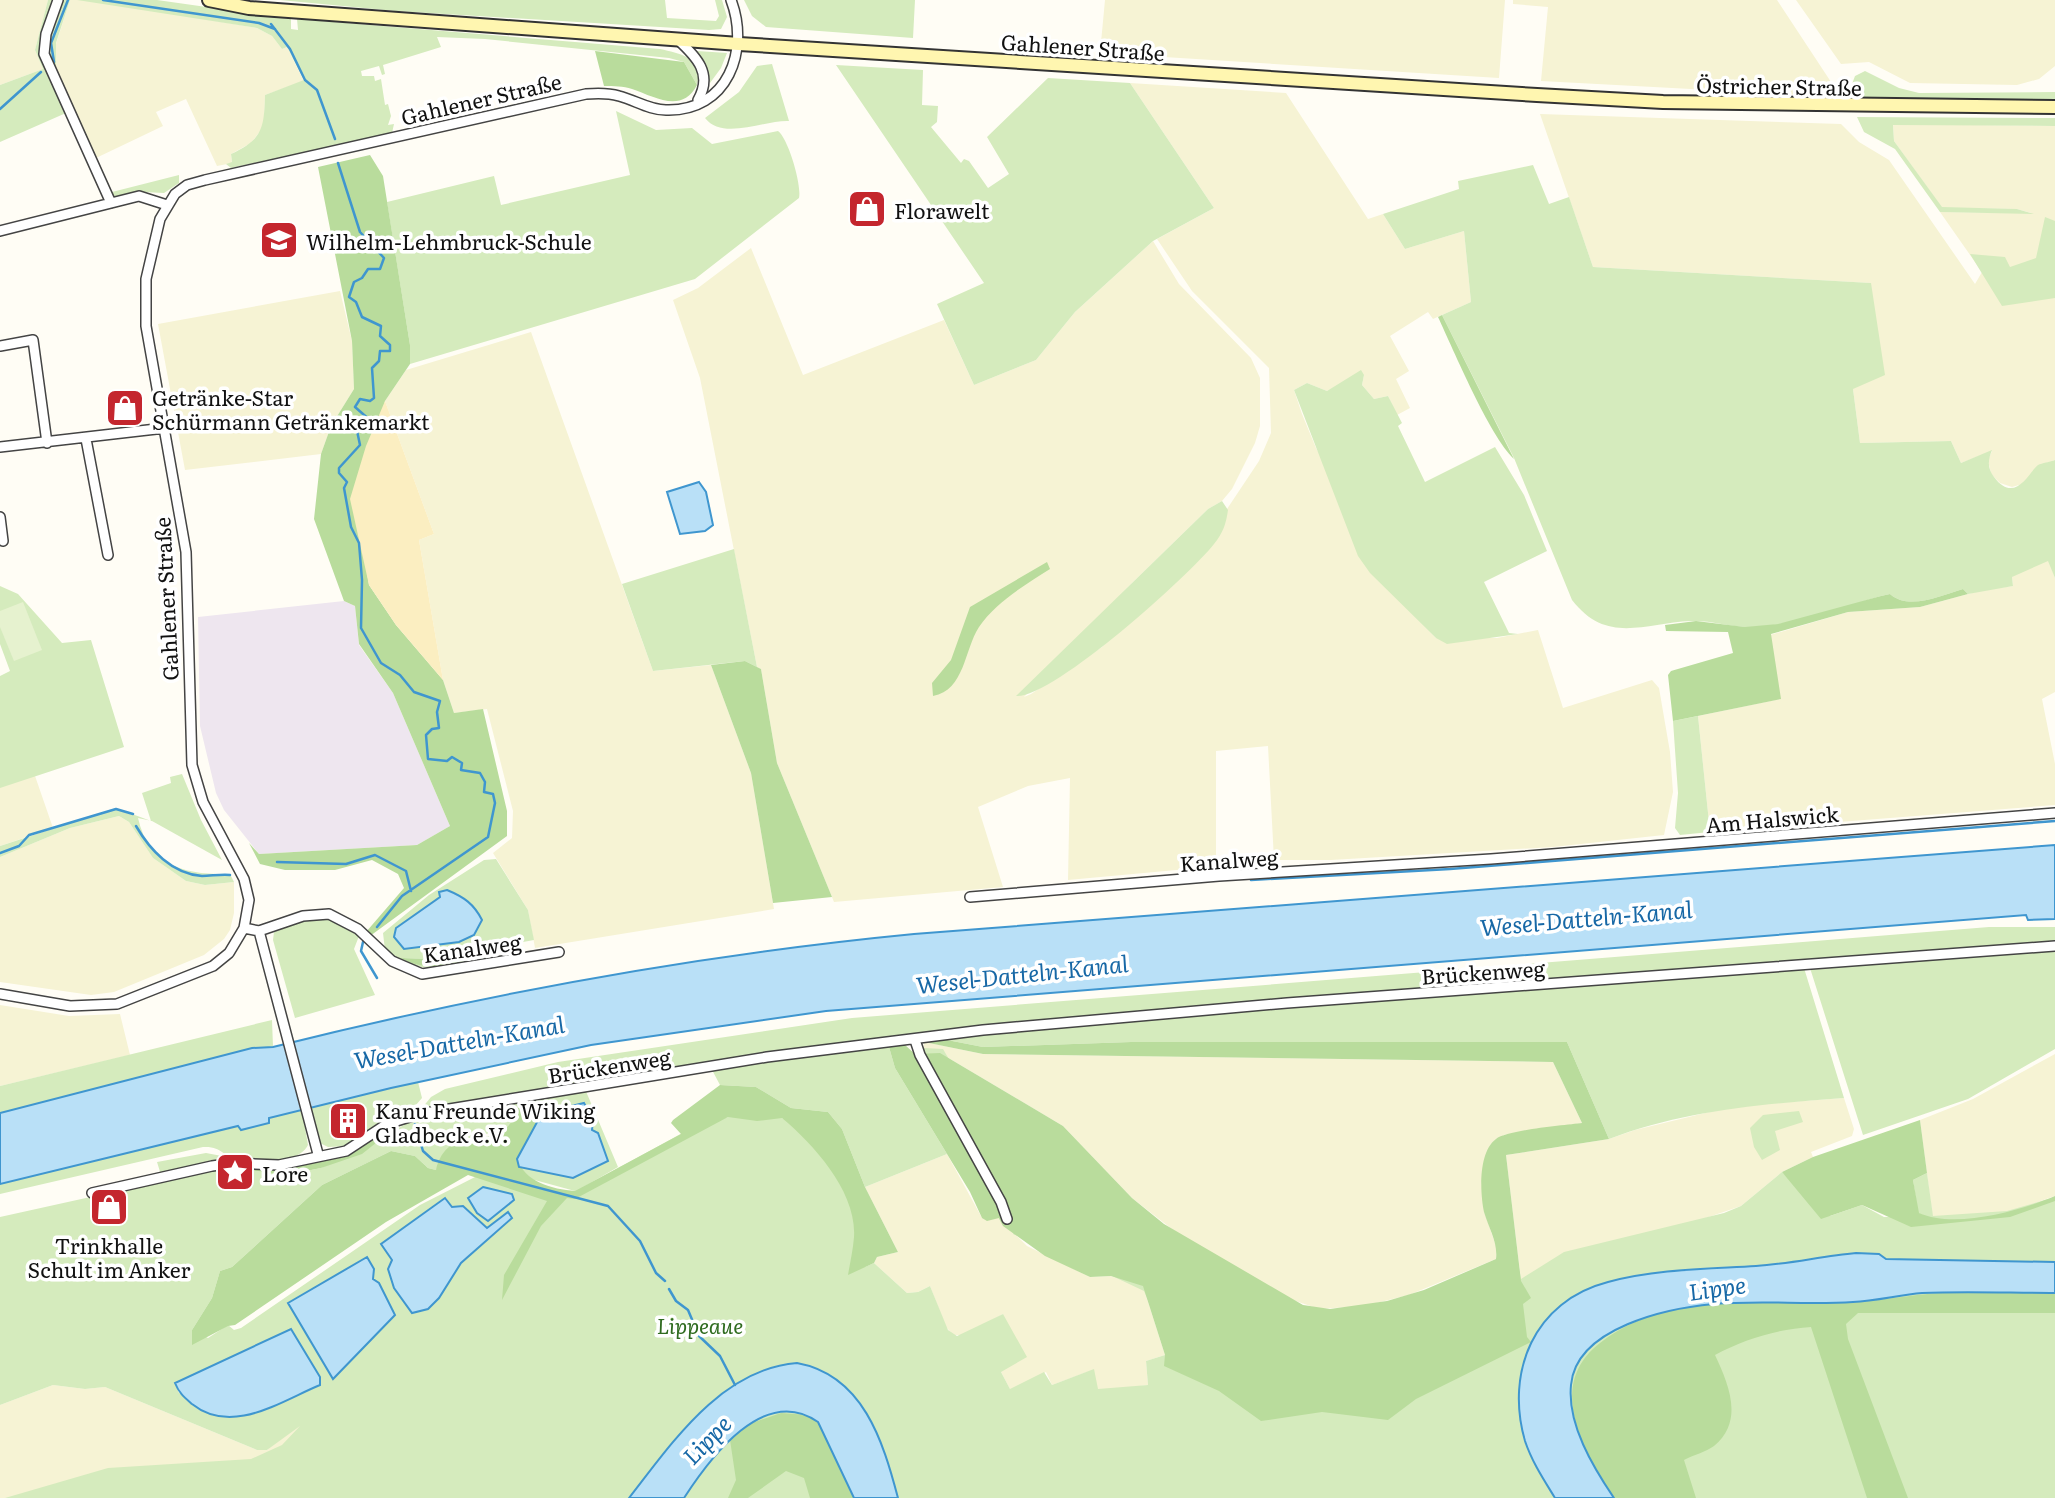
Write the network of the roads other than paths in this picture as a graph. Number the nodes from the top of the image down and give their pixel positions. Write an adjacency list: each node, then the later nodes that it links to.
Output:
1 (58, 0): 9 (street)
2 (209, 0): 4 (main road, Gahlener Straße)
3 (731, 0): 5 (street)
4 (677, 40): 5 (main road, Gahlener Straße); 7 (street)
5 (739, 44): 6 (main road, Gahlener Straße); 7 (street)
6 (1503, 92): 8 (main road, Östricher Straße)
7 (695, 105): 10 (street, Gahlener Straße)
8 (2055, 107)
9 (111, 203): 10 (street); 11 (street)
10 (167, 205): 13 (street, Gahlener Straße)
11 (0, 231)
12 (0, 346): 15 (street)
13 (165, 428): 14 (street); 23 (street, Gahlener Straße)
14 (86, 439): 15 (street); 19 (street)
15 (47, 443): 16 (street)
16 (0, 447)
17 (0, 517): 18 (street)
18 (3, 541)
19 (108, 555)
20 (2055, 813): 21 (street, Am Halswick)
21 (1491, 859): 22 (street, Kanalweg)
22 (970, 897)
23 (244, 929): 24 (street, Kanalweg); 27 (street, Gahlener Straße)
24 (259, 931): 26 (street, Kanalweg); 29 (street)
25 (2055, 946): 28 (street, Brückenweg)
26 (559, 952)
27 (0, 994)
28 (915, 1040): 29 (street, Brückenweg); 31 (street)
29 (318, 1154): 30 (street, Brückenweg)
30 (92, 1194)
31 (1007, 1219)

